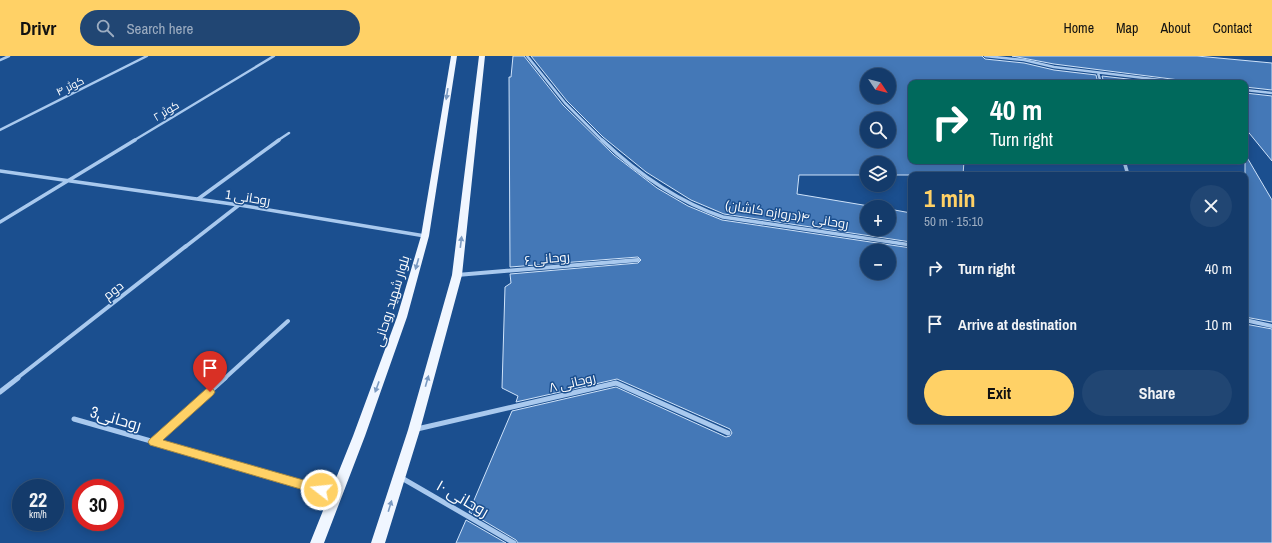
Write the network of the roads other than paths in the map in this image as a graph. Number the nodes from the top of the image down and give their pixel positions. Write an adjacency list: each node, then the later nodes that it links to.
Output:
1 (9, 56): 8 (street)
2 (148, 56): 14 (street, کوثر ۴)
3 (274, 56): 17 (street, کوثر ۲)
4 (454, 56): 21 (main road, بلوار شهید روحانی, one-way to 21)
5 (482, 56): 24 (main road, one-way to 5)
6 (527, 56): 22 (street, روحانی ۴(دروازه کاشان))
7 (985, 56): 9 (street)
8 (0, 60)
9 (1098, 73): 10 (street); 11 (street)
10 (1100, 80)
11 (1159, 80)
12 (1248, 90): 13 (street)
13 (1272, 93)
14 (0, 130)
15 (289, 133): 18 (street)
16 (0, 171): 17 (street, روحانی 1)
17 (68, 181): 18 (street, روحانی 1); 20 (street, کوثر ۲)
18 (198, 199): 19 (street, روحانی 1)
19 (239, 205): 21 (street, روحانی 1); 28 (street, دوم)
20 (0, 222)
21 (425, 236): 34 (main road, بلوار شهید روحانی, one-way to 34)
22 (908, 245)
23 (638, 260): 24 (street, روحانی ۶)
24 (457, 275): 30 (main road, one-way to 24)
25 (288, 321): 32 (street)
26 (1248, 321): 27 (street)
27 (1272, 326)
28 (0, 392)
29 (74, 419): 32 (street, روحانی3)
30 (414, 430): 31 (street, روحانی ۸); 33 (main road)
31 (728, 433)
32 (154, 442): 34 (street, روحانی3)
33 (399, 476): 36 (main road, one-way to 33); 37 (street, روحانی ۱۰)
34 (336, 494): 35 (main road, بلوار شهید روحانی)
35 (317, 543)
36 (378, 543)
37 (514, 543)

